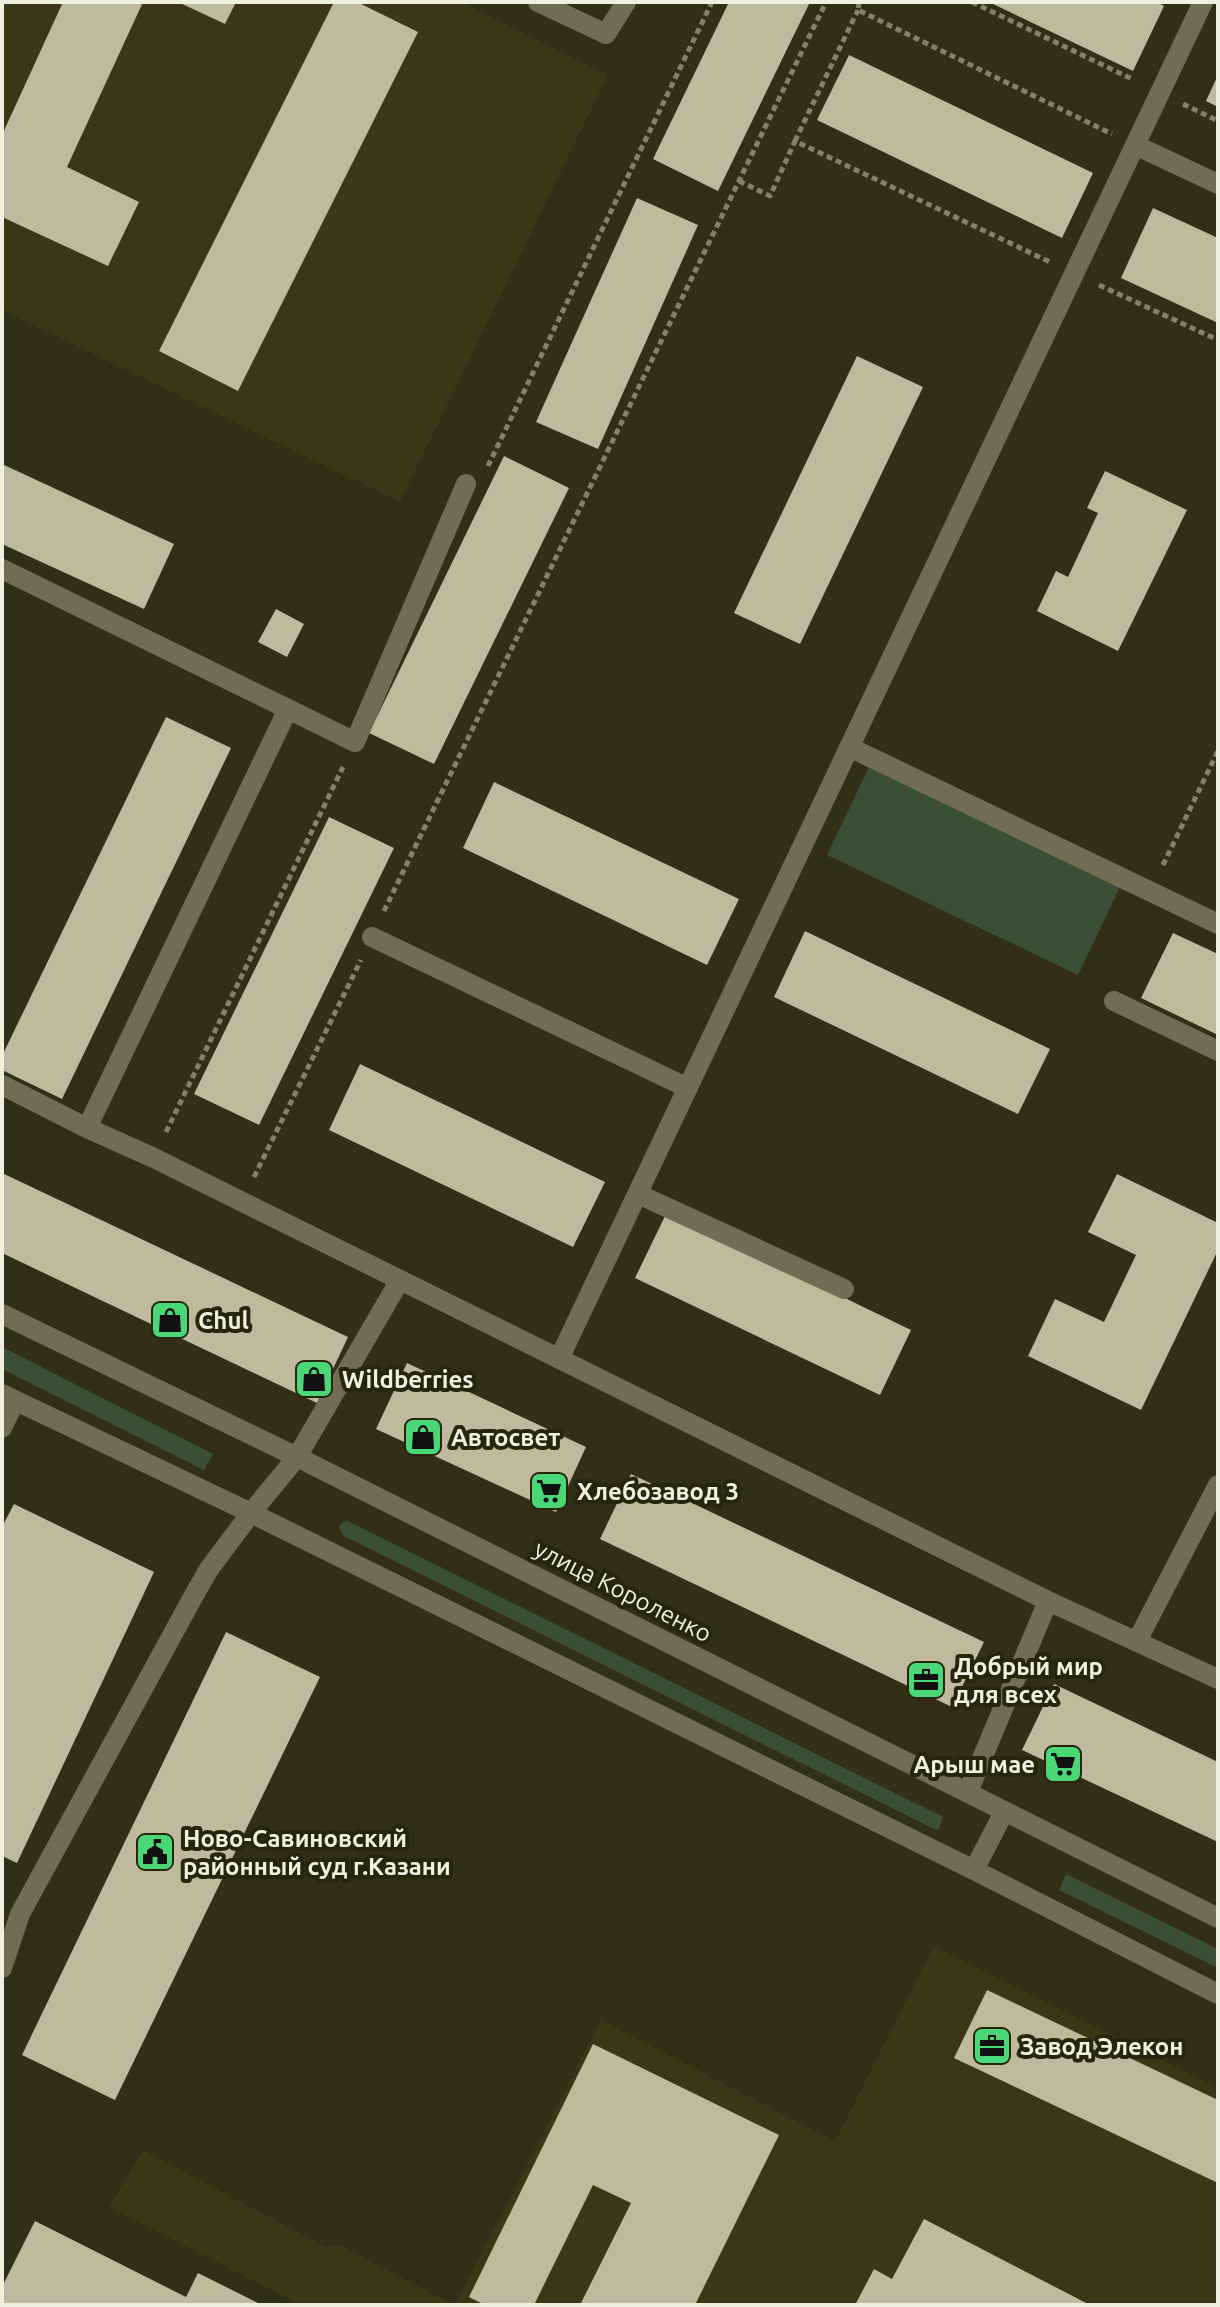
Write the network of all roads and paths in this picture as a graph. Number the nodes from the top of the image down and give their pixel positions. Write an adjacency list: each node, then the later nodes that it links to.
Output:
1 (538, 2): 2 (street)
2 (626, 2)
3 (826, 2): 11 (path)
4 (859, 2): 7 (path)
5 (972, 2): 8 (path)
6 (1203, 2): 8 (street)
7 (858, 10): 9 (path); 10 (path)
8 (1160, 93): 10 (street)
9 (795, 141): 11 (path); 13 (path)
10 (1135, 145): 12 (street); 13 (street)
11 (739, 181): 22 (path)
12 (1218, 184)
13 (1074, 273): 14 (path); 18 (street)
14 (1218, 340)
15 (466, 484): 17 (street)
16 (2, 569): 17 (street)
17 (288, 709): 27 (street)
18 (849, 747): 20 (street); 26 (street)
19 (1218, 751): 20 (path)
20 (1150, 892): 21 (street)
21 (1218, 924)
22 (372, 937): 26 (street); 29 (path)
23 (1114, 1001): 24 (street)
24 (1218, 1051)
25 (2, 1085): 27 (street)
26 (688, 1088): 28 (street)
27 (87, 1128): 29 (street)
28 (638, 1194): 31 (street); 33 (street)
29 (242, 1201): 30 (street)
30 (400, 1280): 33 (street); 36 (street)
31 (844, 1289)
32 (2, 1314): 36 (street, улица Короленко)
33 (559, 1359): 39 (street)
34 (9, 1398): 35 (street); 38 (street)
35 (2, 1428)
36 (297, 1457): 38 (street); 42 (street, улица Короленко)
37 (1218, 1485): 40 (street)
38 (251, 1513): 44 (street); 46 (street)
39 (1048, 1601): 40 (street); 42 (street)
40 (1137, 1641): 41 (street)
41 (1218, 1679)
42 (968, 1792): 43 (street, улица Короленко)
43 (1004, 1812): 44 (street); 45 (street, улица Короленко)
44 (974, 1870): 47 (street)
45 (1218, 1918)
46 (2, 1968)
47 (1218, 1994)

